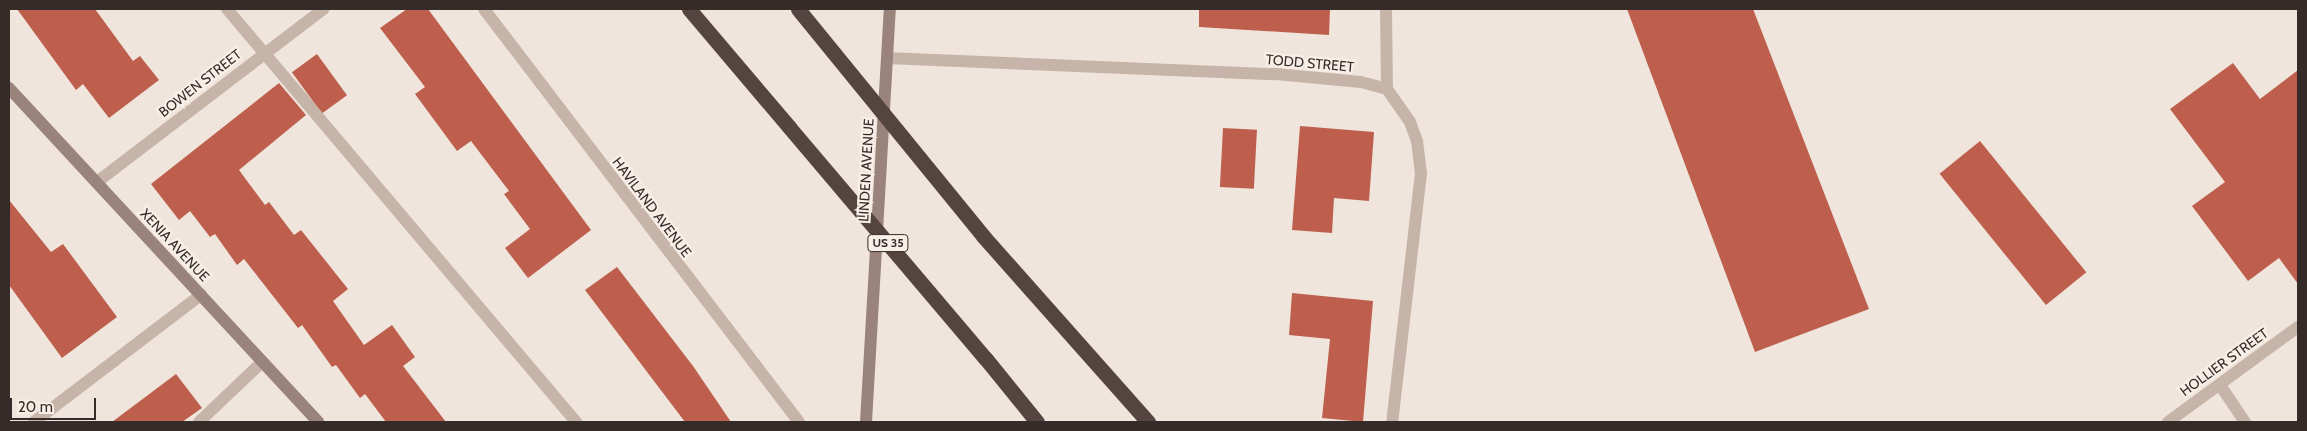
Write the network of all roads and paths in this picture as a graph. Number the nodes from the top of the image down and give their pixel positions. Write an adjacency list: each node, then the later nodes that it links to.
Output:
1 (227, 9): 8 (street)
2 (323, 9): 8 (street, BOWEN STREET)
3 (484, 9): 21 (street, HAVILAND AVENUE)
4 (798, 9): 24 (highway, bridge)
5 (890, 9): 9 (street, LINDEN AVENUE)
6 (1386, 9): 11 (street)
7 (691, 12): 23 (highway, US 35, bridge)
8 (263, 54): 12 (street, BOWEN STREET); 20 (street)
9 (887, 58): 11 (street, TODD STREET); 22 (street, LINDEN AVENUE)
10 (9, 88): 12 (street, XENIA AVENUE)
11 (1387, 89): 25 (street)
12 (97, 182): 13 (street, XENIA AVENUE)
13 (201, 295): 15 (street, XENIA AVENUE); 17 (street)
14 (2298, 327): 16 (street, HOLLIER STREET)
15 (262, 362): 18 (street); 19 (street, XENIA AVENUE)
16 (2220, 385): 26 (street, HOLLIER STREET); 27 (street)
17 (34, 422)
18 (199, 422)
19 (318, 422)
20 (576, 422)
21 (799, 422)
22 (866, 422)
23 (1037, 422)
24 (1148, 422)
25 (1392, 422)
26 (2168, 422)
27 (2245, 422)

